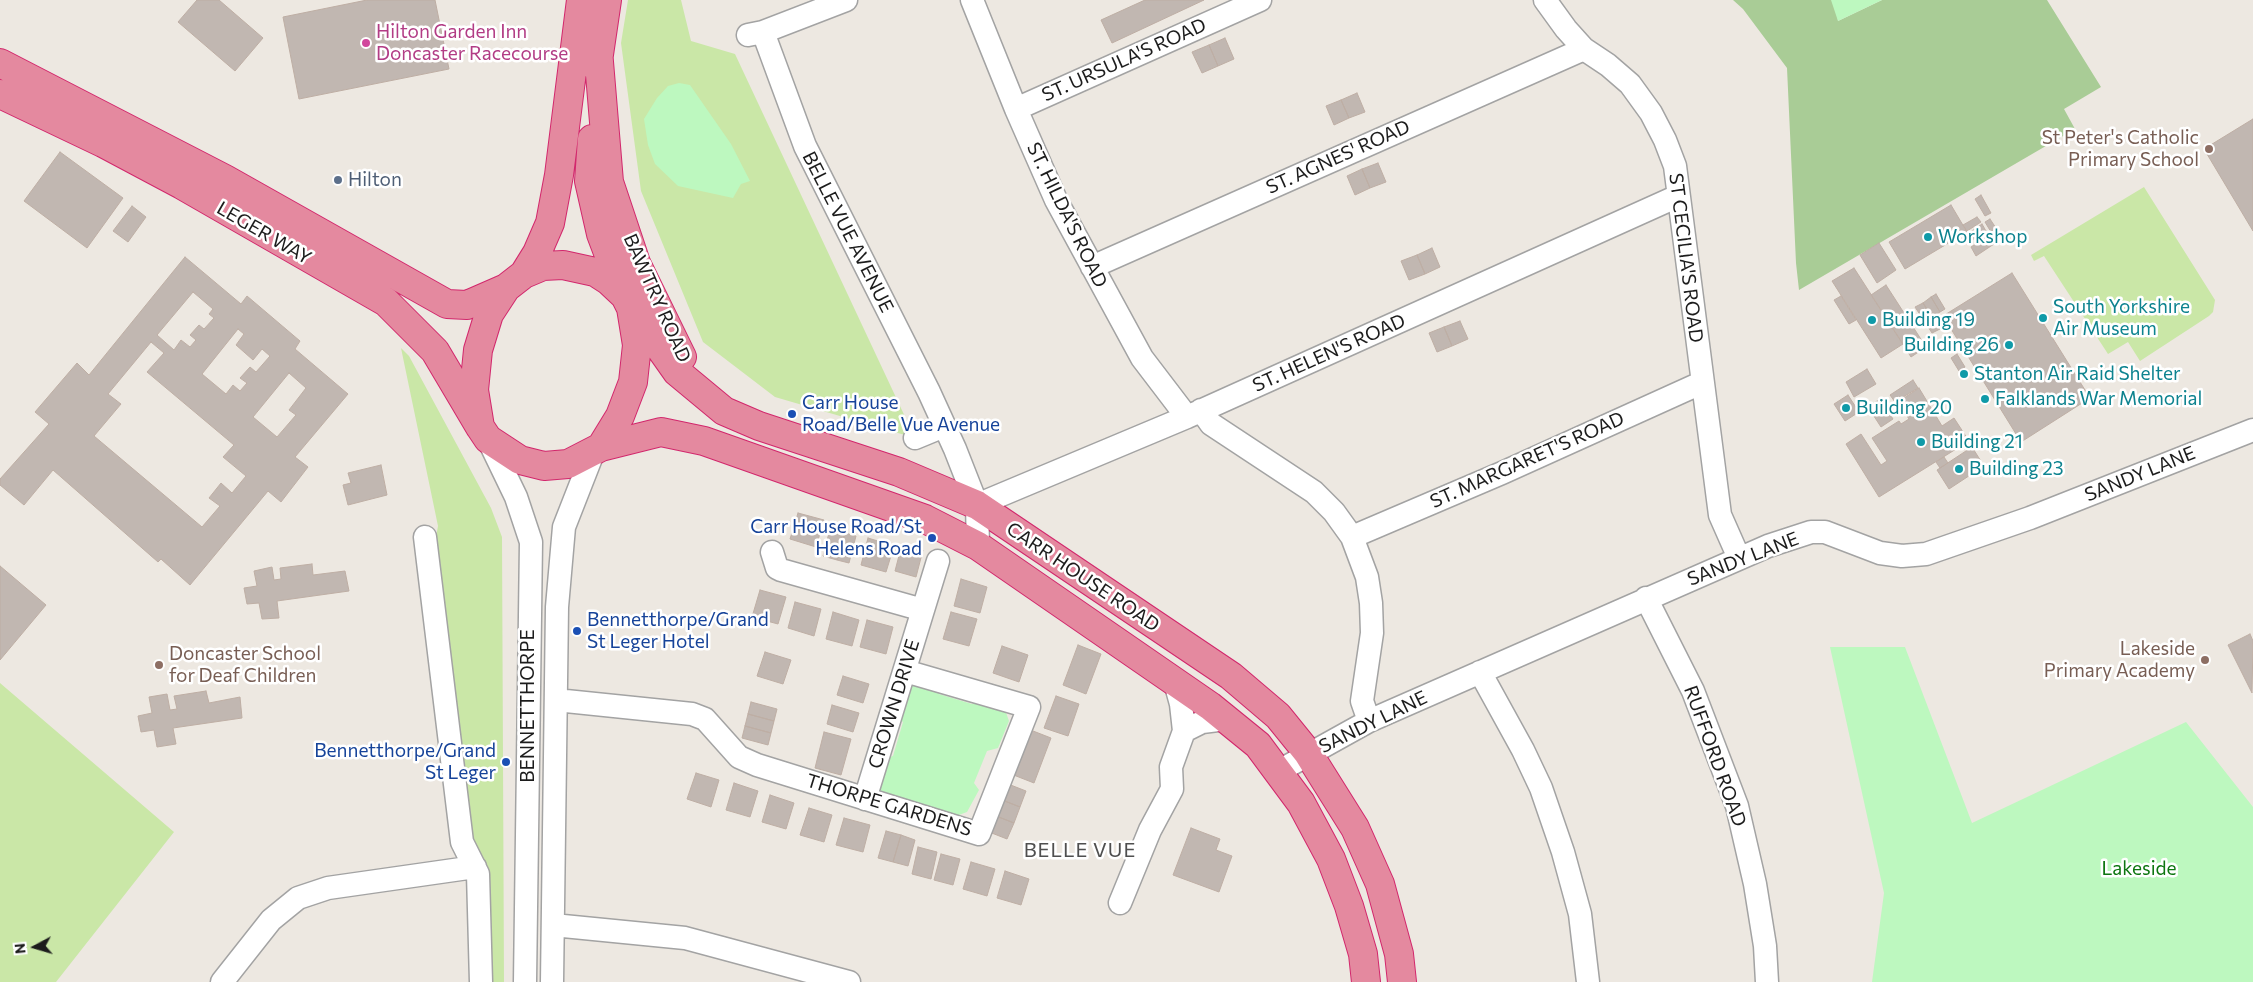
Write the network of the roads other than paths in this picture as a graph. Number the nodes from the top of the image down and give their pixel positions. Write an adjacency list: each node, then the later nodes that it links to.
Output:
1 (581, 0): 14 (highway)
2 (607, 0): 8 (highway, BAWTRY ROAD)
3 (846, 0): 19 (street, BELLE VUE AVENUE)
4 (972, 0): 11 (street, ST. HILDA'S ROAD)
5 (1260, 0): 11 (street, ST. URSULA'S ROAD)
6 (1545, 0): 7 (street, ST CECILIA'S ROAD)
7 (1584, 49): 12 (street, ST CECILIA'S ROAD); 13 (street, ST. AGNES' ROAD)
8 (598, 50): 15 (highway, BAWTRY ROAD); 17 (highway, BAWTRY ROAD)
9 (0, 64): 14 (highway, LEGER WAY)
10 (0, 94): 21 (highway, LEGER WAY)
11 (1016, 109): 13 (street, ST. HILDA'S ROAD)
12 (1678, 196): 16 (street, ST CECILIA'S ROAD); 18 (street, ST. HELEN'S ROAD)
13 (1092, 267): 18 (street, ST. HILDA'S ROAD)
14 (515, 281): 15 (highway, LEGER WAY); 21 (highway)
15 (628, 302): 17 (highway, CARR HOUSE ROAD); 23 (highway)
16 (1701, 383): 26 (street, ST. MARGARET'S ROAD); 29 (street, ST CECILIA'S ROAD)
17 (704, 396): 24 (highway, CARR HOUSE ROAD)
18 (1194, 413): 24 (street, ST. HELEN'S ROAD); 26 (street, ST. HILDA'S ROAD)
19 (944, 426): 22 (street); 24 (street, BELLE VUE AVENUE)
20 (2253, 430): 29 (street, SANDY LANE)
21 (484, 433): 23 (highway, CARR HOUSE ROAD); 49 (street, BENNETTHORPE)
22 (915, 438)
23 (597, 450): 27 (highway, CARR HOUSE ROAD); 36 (street, BENNETTHORPE)
24 (977, 505): 27 (street); 40 (highway, CARR HOUSE ROAD)
25 (425, 537): 43 (street)
26 (1352, 537): 38 (street, ST. HILDA'S ROAD)
27 (978, 546): 35 (highway, CARR HOUSE ROAD)
28 (772, 552): 32 (street)
29 (1739, 558): 31 (street, SANDY LANE)
30 (938, 562): 32 (street, CROWN DRIVE)
31 (1646, 598): 34 (street, SANDY LANE); 54 (street, RUFFORD ROAD)
32 (923, 610): 33 (street, CROWN DRIVE)
33 (905, 670): 42 (street, CROWN DRIVE); 42 (street, THORPE GARDENS)
34 (1480, 672): 38 (street, SANDY LANE); 53 (street)
35 (1175, 682): 37 (highway, CARR HOUSE ROAD); 39 (street)
36 (556, 700): 42 (street, THORPE GARDENS); 45 (street, BENNETTHORPE)
37 (1226, 719): 39 (street); 41 (highway, CARR HOUSE ROAD)
38 (1369, 721): 40 (street, SANDY LANE)
39 (1184, 731): 44 (street)
40 (1308, 753): 41 (street, SANDY LANE); 52 (highway, CARR HOUSE ROAD)
41 (1278, 771): 51 (highway, CARR HOUSE ROAD)
42 (865, 799)
43 (475, 867): 47 (street); 48 (street)
44 (1120, 903)
45 (553, 925): 46 (street); 50 (street, BENNETTHORPE)
46 (839, 980)
47 (222, 982)
48 (480, 982)
49 (525, 982)
50 (552, 982)
51 (1366, 982)
52 (1402, 982)
53 (1588, 982)
54 (1766, 982)

